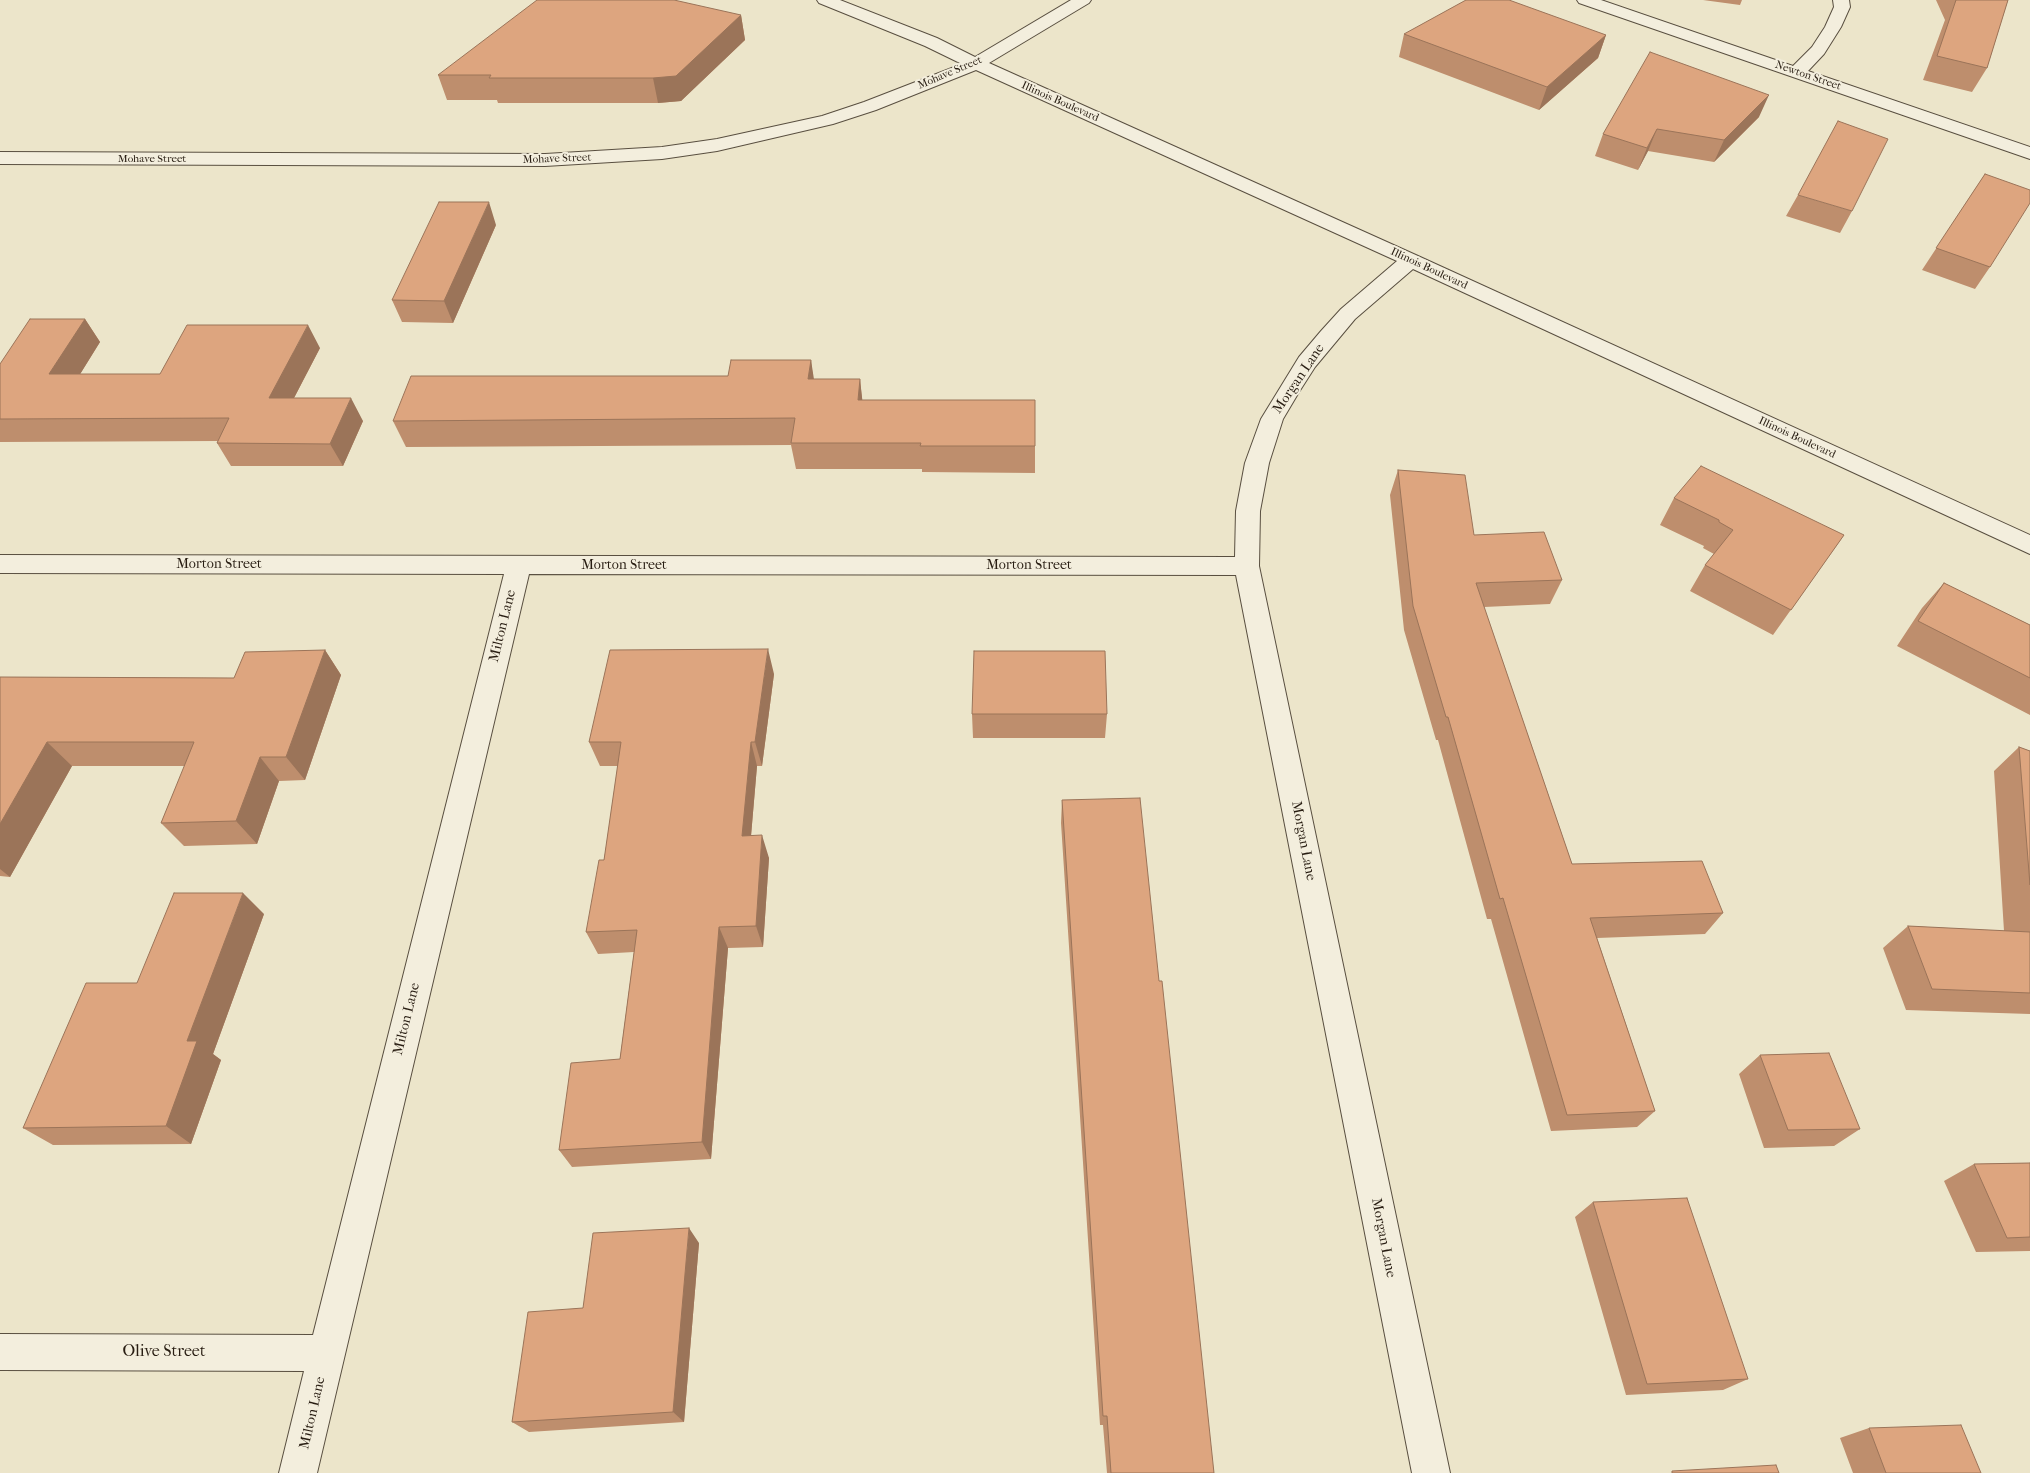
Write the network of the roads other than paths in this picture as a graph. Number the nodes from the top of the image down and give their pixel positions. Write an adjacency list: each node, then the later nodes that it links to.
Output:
1 (825, 0): 5 (street, Illinois Boulevard)
2 (1083, 0): 5 (street, Mohave Street)
3 (1585, 0): 6 (street, Newton Street)
4 (1841, 0): 6 (street)
5 (976, 64): 8 (street, Mohave Street); 9 (street, Illinois Boulevard)
6 (1796, 72): 7 (street, Newton Street)
7 (2030, 153)
8 (0, 158)
9 (1412, 260): 10 (street, Illinois Boulevard); 13 (street, Morgan Lane)
10 (2030, 545)
11 (0, 564): 12 (street, Morton Street)
12 (518, 566): 13 (street, Morton Street); 15 (street, Milton Lane)
13 (1247, 566): 17 (street, Morgan Lane)
14 (0, 1352): 15 (street, Olive Street)
15 (327, 1353): 16 (street, Milton Lane)
16 (298, 1473)
17 (1431, 1473)

